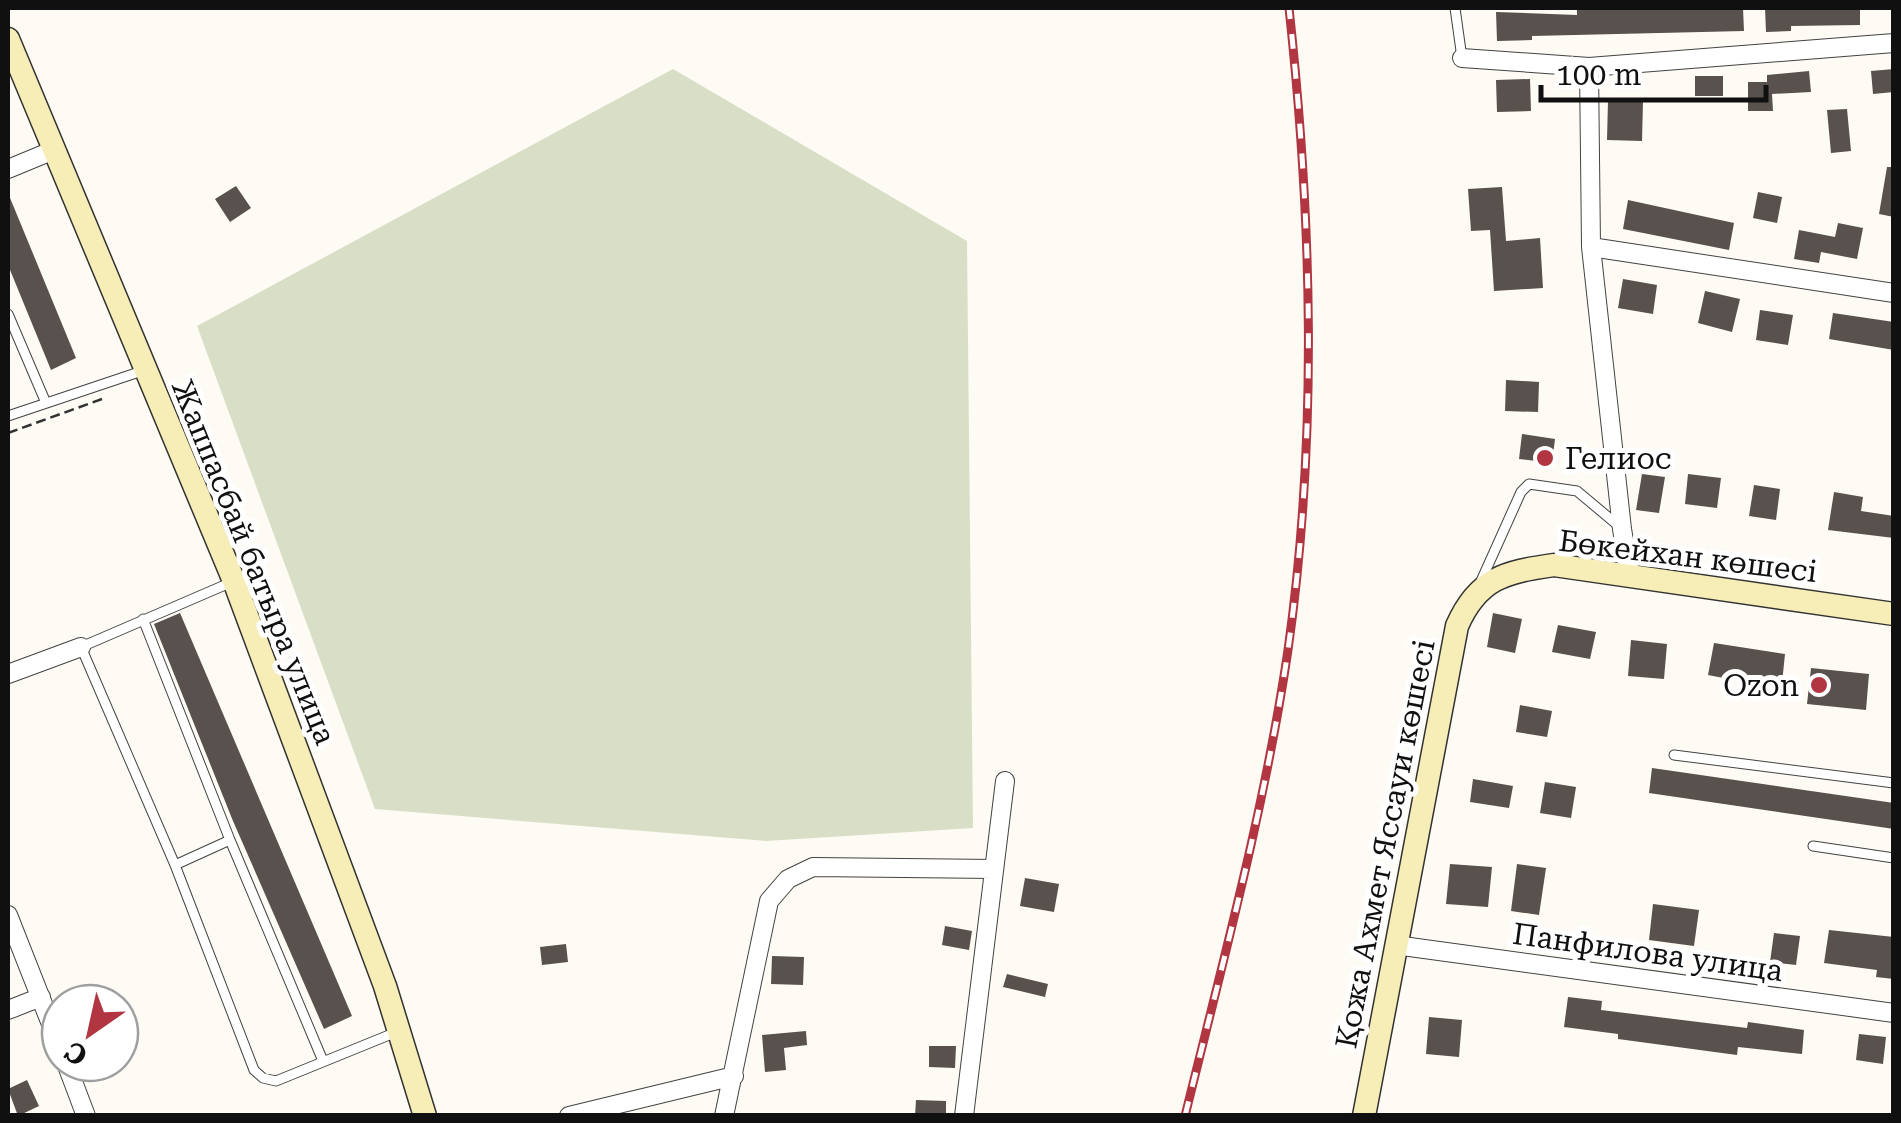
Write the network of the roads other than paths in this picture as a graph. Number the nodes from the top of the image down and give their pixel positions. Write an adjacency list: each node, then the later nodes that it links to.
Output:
1 (1454, 8): 4 (lane)
2 (8, 39): 6 (main road, Жаппасбай батыра улица)
3 (1894, 43): 5 (street)
4 (1462, 58): 5 (street)
5 (1590, 67): 8 (street)
6 (54, 150): 7 (street); 11 (main road, Жаппасбай батыра улица)
7 (8, 168)
8 (1591, 247): 9 (street); 14 (street)
9 (1894, 293)
10 (8, 314): 12 (lane)
11 (146, 370): 12 (lane); 16 (main road, Жаппасбай батыра улица)
12 (46, 403): 13 (lane)
13 (8, 416)
14 (1622, 529): 15 (street); 17 (lane)
15 (1630, 576): 17 (main road, Бөкейхан көшесі); 18 (main road, Бөкейхан көшесі)
16 (234, 580): 19 (lane); 36 (main road, Жаппасбай батыра улица)
17 (1479, 589): 31 (main road, Қожа Ахмет Яссауи көшесі)
18 (1894, 614)
19 (142, 619): 20 (lane); 25 (lane)
20 (81, 647): 21 (street); 28 (lane)
21 (8, 674)
22 (1674, 755): 24 (lane)
23 (1005, 781): 29 (street)
24 (1894, 783)
25 (230, 840): 28 (lane); 37 (lane)
26 (1813, 846): 27 (lane)
27 (1894, 858)
28 (175, 864): 37 (lane)
29 (994, 869): 38 (street); 44 (street)
30 (8, 915): 32 (street)
31 (1394, 945): 35 (street, Панфилова улица); 45 (main road, Қожа Ахмет Яссауи көшесі)
32 (40, 995)
33 (40, 997): 34 (street)
34 (8, 1010)
35 (1894, 1014)
36 (399, 1031): 37 (lane); 41 (main road, Жаппасбай батыра улица)
37 (323, 1061)
38 (734, 1076): 42 (street); 43 (street)
39 (74, 1083): 40 (street)
40 (86, 1116)
41 (425, 1116)
42 (569, 1116)
43 (724, 1116)
44 (964, 1116)
45 (1364, 1116)

